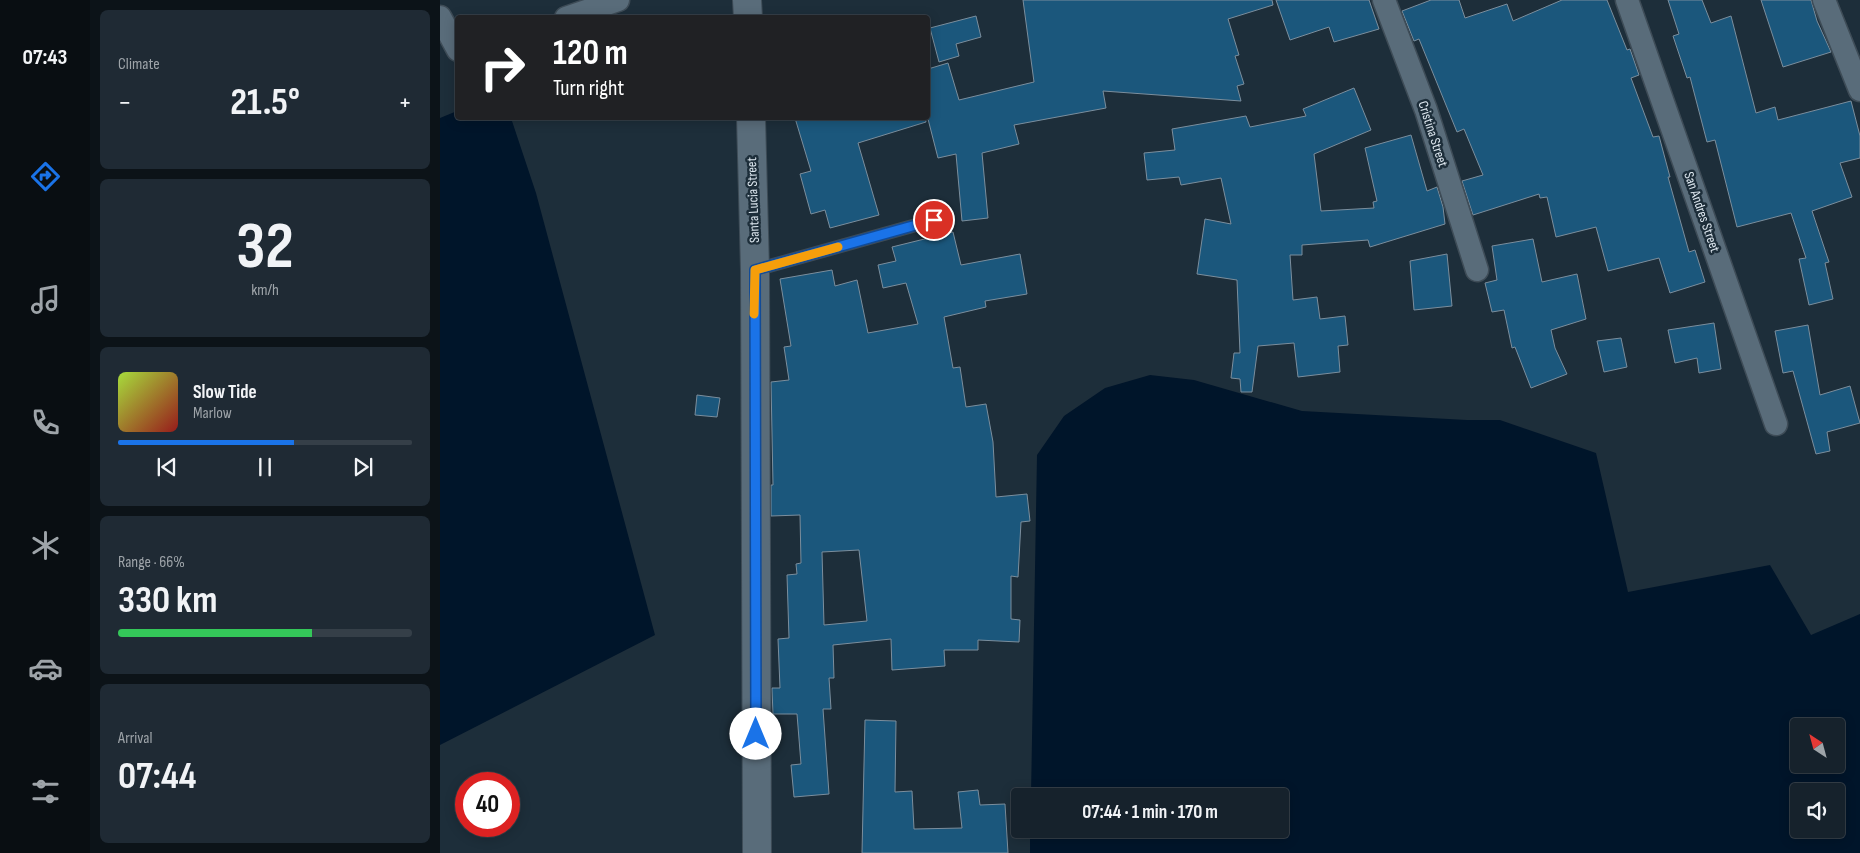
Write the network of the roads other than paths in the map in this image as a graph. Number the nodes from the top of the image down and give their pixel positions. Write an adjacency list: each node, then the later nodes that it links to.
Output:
1 (618, 0): 6 (street)
2 (748, 0): 7 (street)
3 (1384, 0): 14 (street, Cristina Street)
4 (1627, 0): 15 (street, San Andres Street)
5 (1824, 0): 10 (street)
6 (575, 15)
7 (748, 15)
8 (440, 18): 9 (street)
9 (455, 45)
10 (1860, 90)
11 (751, 120): 13 (street, Santa Lucia Street)
12 (934, 220): 13 (lane)
13 (755, 270): 16 (street, Santa Lucia Street)
14 (1477, 270)
15 (1776, 424)
16 (757, 853)

